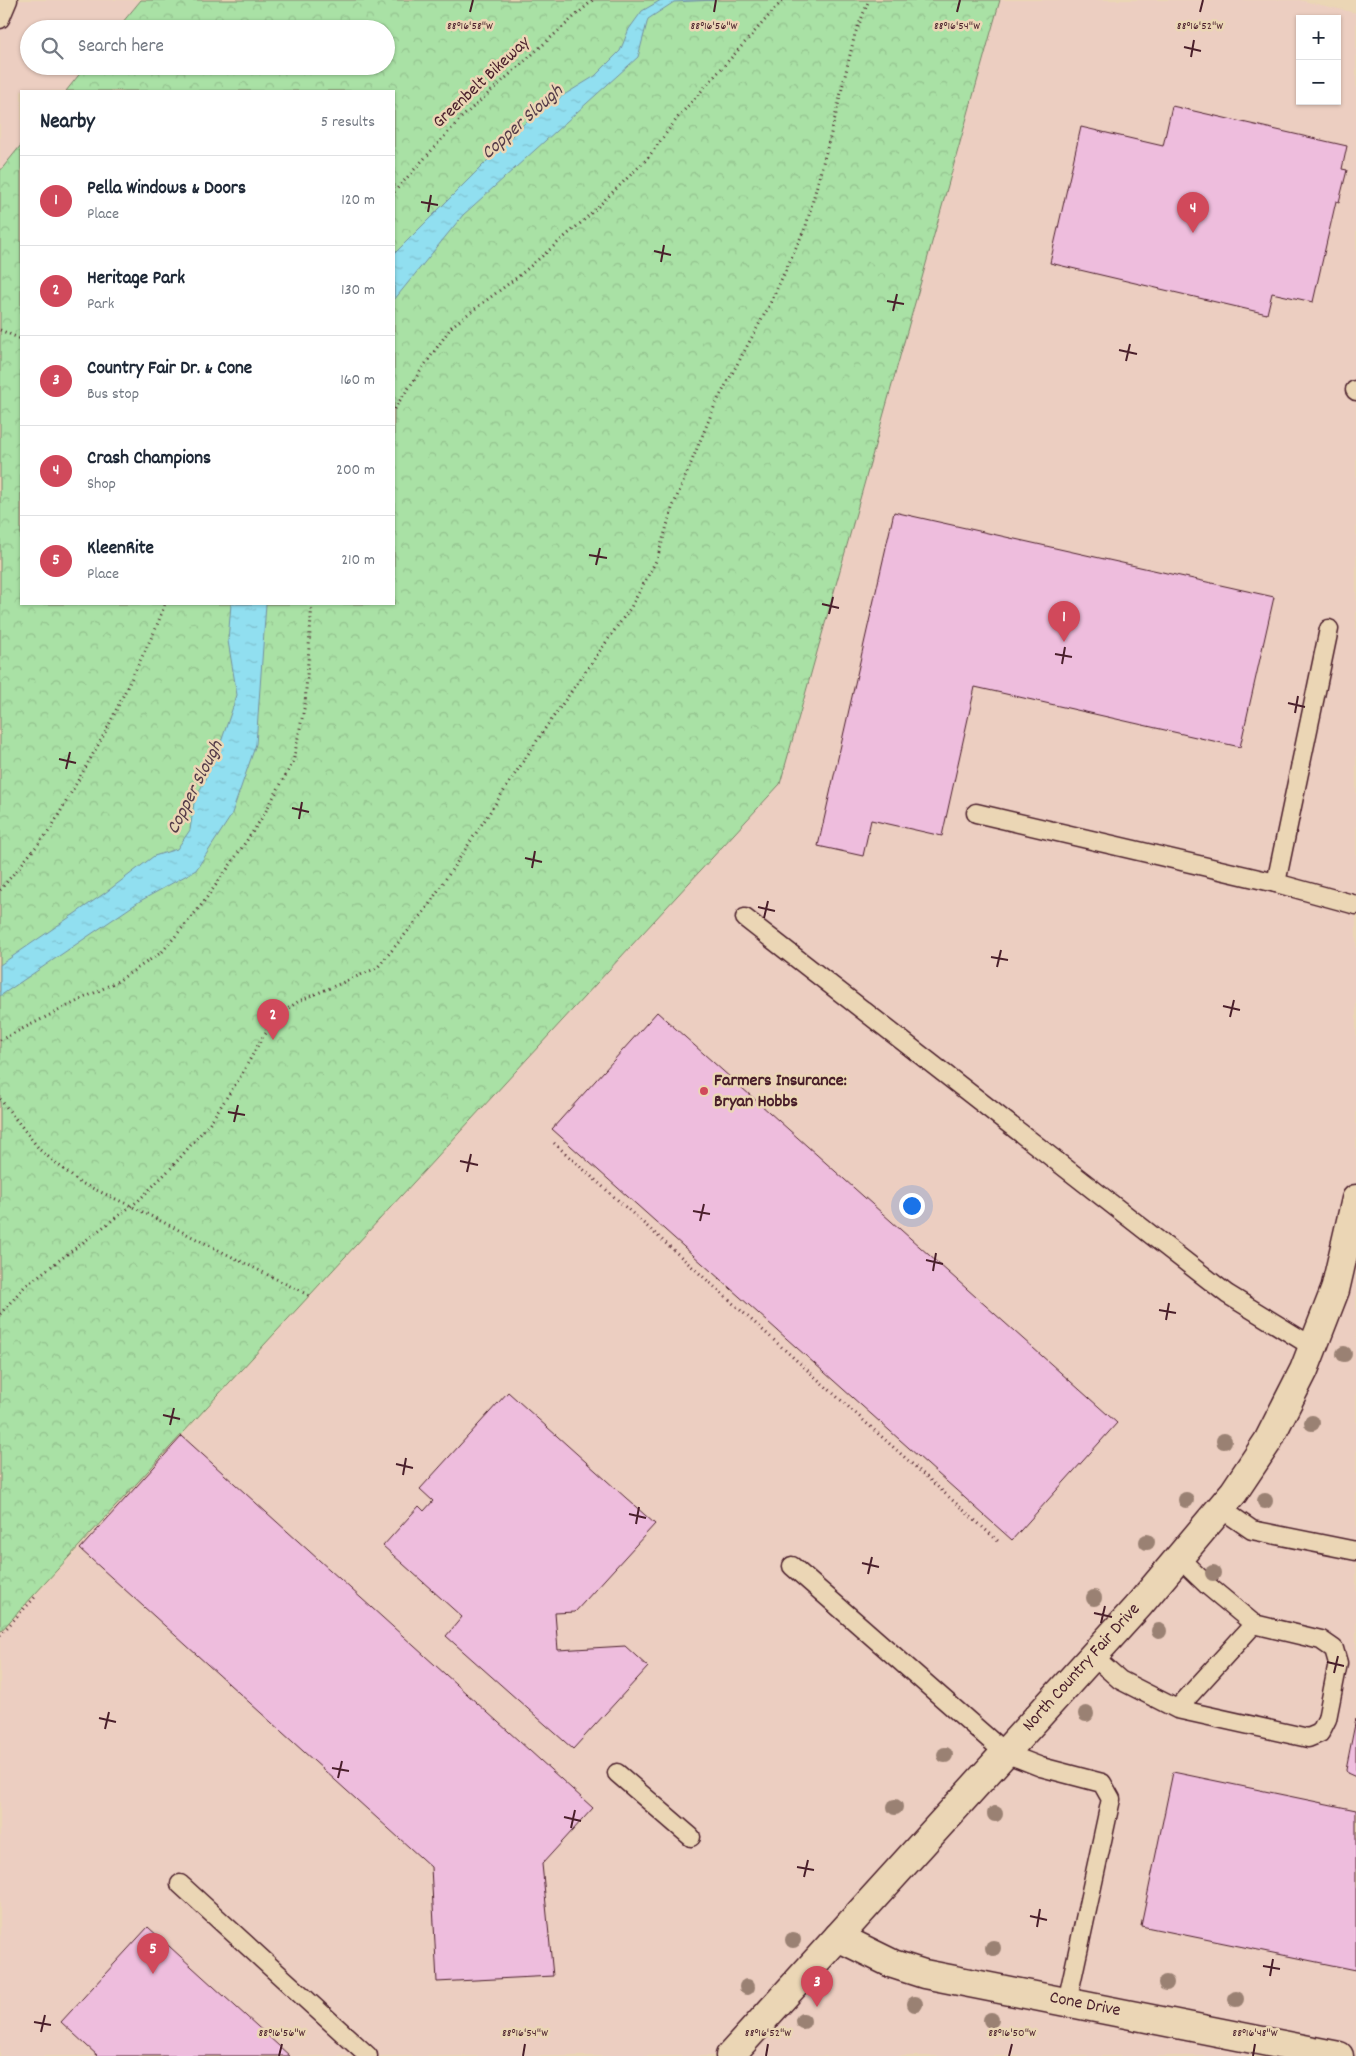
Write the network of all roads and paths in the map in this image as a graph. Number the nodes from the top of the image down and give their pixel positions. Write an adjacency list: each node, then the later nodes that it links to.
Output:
1 (8, 0): 5 (lane)
2 (593, 0): 6 (path, Greenbelt Bikeway)
3 (783, 0): 9 (path)
4 (869, 0): 22 (path)
5 (0, 19)
6 (395, 191)
7 (0, 330): 8 (path)
8 (20, 339)
9 (395, 408)
10 (165, 605): 15 (path)
11 (312, 605): 18 (path)
12 (1329, 629): 14 (lane)
13 (976, 813): 14 (lane)
14 (1276, 883): 16 (lane)
15 (0, 890)
16 (1356, 904)
17 (745, 918): 25 (lane)
18 (0, 1040)
19 (0, 1099): 22 (path)
20 (554, 1143): 27 (path)
21 (1356, 1199): 25 (street, North Country Fair Drive)
22 (132, 1206): 23 (path); 24 (path)
23 (310, 1296)
24 (0, 1314)
25 (1313, 1347): 26 (street, North Country Fair Drive)
26 (1220, 1508): 28 (lane); 29 (street, North Country Fair Drive)
27 (998, 1541)
28 (1356, 1551)
29 (1179, 1558): 32 (lane); 34 (street, North Country Fair Drive)
30 (792, 1566): 36 (lane)
31 (37, 1595): 33 (path)
32 (1254, 1624): 35 (lane); 35 (lane)
33 (0, 1635)
34 (1093, 1656): 35 (lane); 36 (street, North Country Fair Drive)
35 (1177, 1710)
36 (1005, 1753): 40 (street, North Country Fair Drive); 41 (lane)
37 (617, 1773): 38 (lane)
38 (691, 1837)
39 (180, 1884): 42 (lane)
40 (838, 1937): 41 (street, Cone Drive); 43 (street, North Country Fair Drive)
41 (1067, 2002): 44 (street, Cone Drive)
42 (368, 2056)
43 (730, 2056)
44 (1339, 2056)

